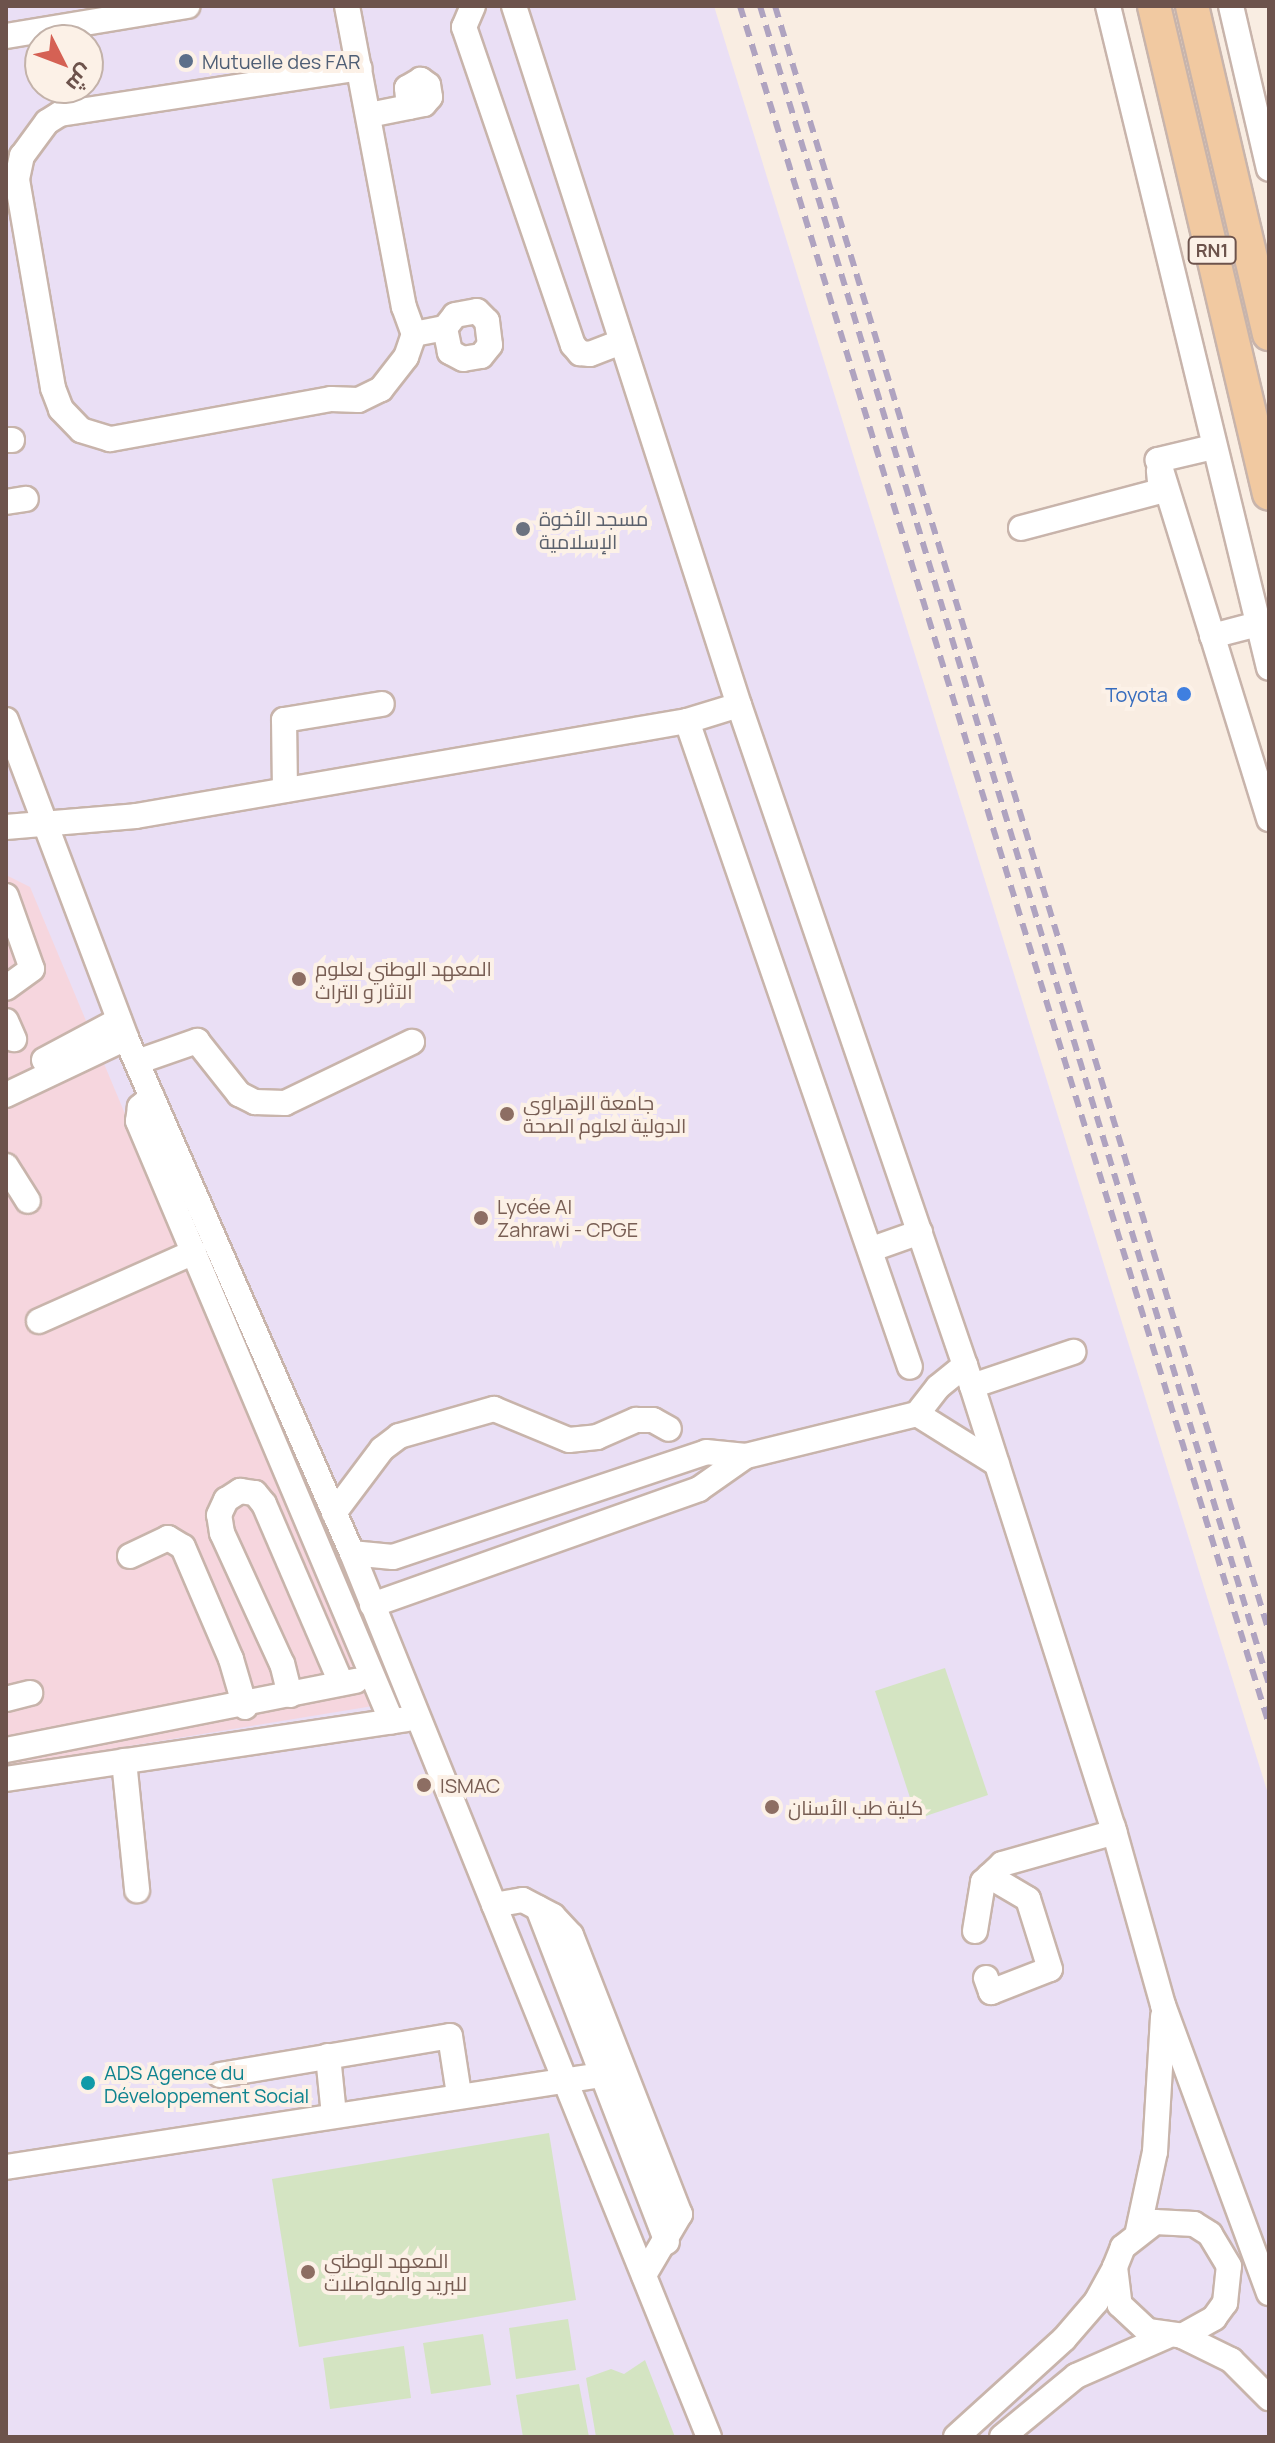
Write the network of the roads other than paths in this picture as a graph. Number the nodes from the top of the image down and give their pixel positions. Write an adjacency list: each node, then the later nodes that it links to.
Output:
1 (188, 6): 9 (street)
2 (347, 6): 10 (street)
3 (473, 6): 17 (street)
4 (514, 6): 17 (street)
5 (1108, 6): 18 (street)
6 (1154, 6): 20 (main road, RN1)
7 (1192, 6): 16 (main road, RN1)
8 (1231, 6): 13 (street)
9 (6, 36)
10 (359, 68): 12 (street); 15 (street)
11 (409, 107): 12 (street)
12 (369, 115): 15 (street)
13 (1269, 169)
14 (445, 328): 15 (street)
15 (414, 334)
16 (1269, 334)
17 (622, 342): 26 (street)
18 (1213, 447): 19 (street); 22 (street)
19 (1158, 460): 21 (street); 23 (street)
20 (1269, 494)
21 (1021, 528)
22 (1258, 624): 23 (street); 24 (street)
23 (1212, 636): 30 (street)
24 (1269, 668)
25 (382, 704): 29 (street)
26 (739, 705): 28 (street); 43 (street)
27 (6, 720): 31 (street)
28 (687, 721): 29 (street); 44 (street)
29 (285, 790): 31 (street)
30 (1269, 819)
31 (42, 822): 32 (street); 35 (street)
32 (6, 827)
33 (6, 896): 34 (street)
34 (6, 988)
35 (123, 1029): 37 (street); 38 (street); 39 (street)
36 (412, 1042): 37 (street)
37 (137, 1062): 40 (street)
38 (6, 1077)
39 (6, 1095)
40 (152, 1097): 45 (street); 54 (street)
41 (6, 1166): 42 (street)
42 (28, 1201)
43 (920, 1232): 44 (street); 49 (street)
44 (872, 1249): 48 (street)
45 (194, 1252): 46 (street); 58 (street)
46 (39, 1321)
47 (1073, 1352): 49 (street)
48 (910, 1367)
49 (968, 1376): 50 (street); 53 (street)
50 (917, 1414): 52 (street); 53 (street)
51 (669, 1429): 54 (street)
52 (746, 1456): 55 (street); 57 (street)
53 (997, 1464): 69 (street)
54 (334, 1513): 55 (street)
55 (352, 1553): 57 (street)
56 (130, 1556): 63 (street)
57 (372, 1605): 64 (street)
58 (374, 1680): 59 (street); 65 (street)
59 (341, 1683): 61 (street); 61 (street)
60 (30, 1693): 62 (street)
61 (290, 1695): 63 (street)
62 (6, 1699)
63 (245, 1707): 66 (street)
64 (418, 1718): 65 (street); 72 (street)
65 (392, 1722): 67 (street)
66 (6, 1750)
67 (124, 1761): 68 (street); 71 (street)
68 (6, 1779)
69 (1115, 1832): 70 (street); 76 (street)
70 (989, 1876): 74 (street); 75 (street)
71 (137, 1890)
72 (494, 1905): 73 (street); 80 (street)
73 (538, 1906): 79 (street); 85 (street)
74 (975, 1931)
75 (986, 1978)
76 (1163, 2005): 84 (street); 86 (street)
77 (328, 2056): 78 (street); 81 (street); 82 (street)
78 (220, 2075)
79 (602, 2075): 80 (street); 85 (street)
80 (564, 2079): 81 (street); 89 (street)
81 (459, 2094): 82 (street)
82 (334, 2115): 83 (street)
83 (6, 2167)
84 (1138, 2231): 87 (street); 88 (street)
85 (667, 2242): 89 (street)
86 (1251, 2242): 87 (street); 90 (street)
87 (1223, 2249): 91 (street)
88 (1115, 2267): 91 (street); 94 (street)
89 (644, 2275): 93 (street)
90 (1269, 2293)
91 (1174, 2336): 92 (street); 95 (street)
92 (1269, 2398)
93 (709, 2437)
94 (956, 2437)
95 (1002, 2437)

